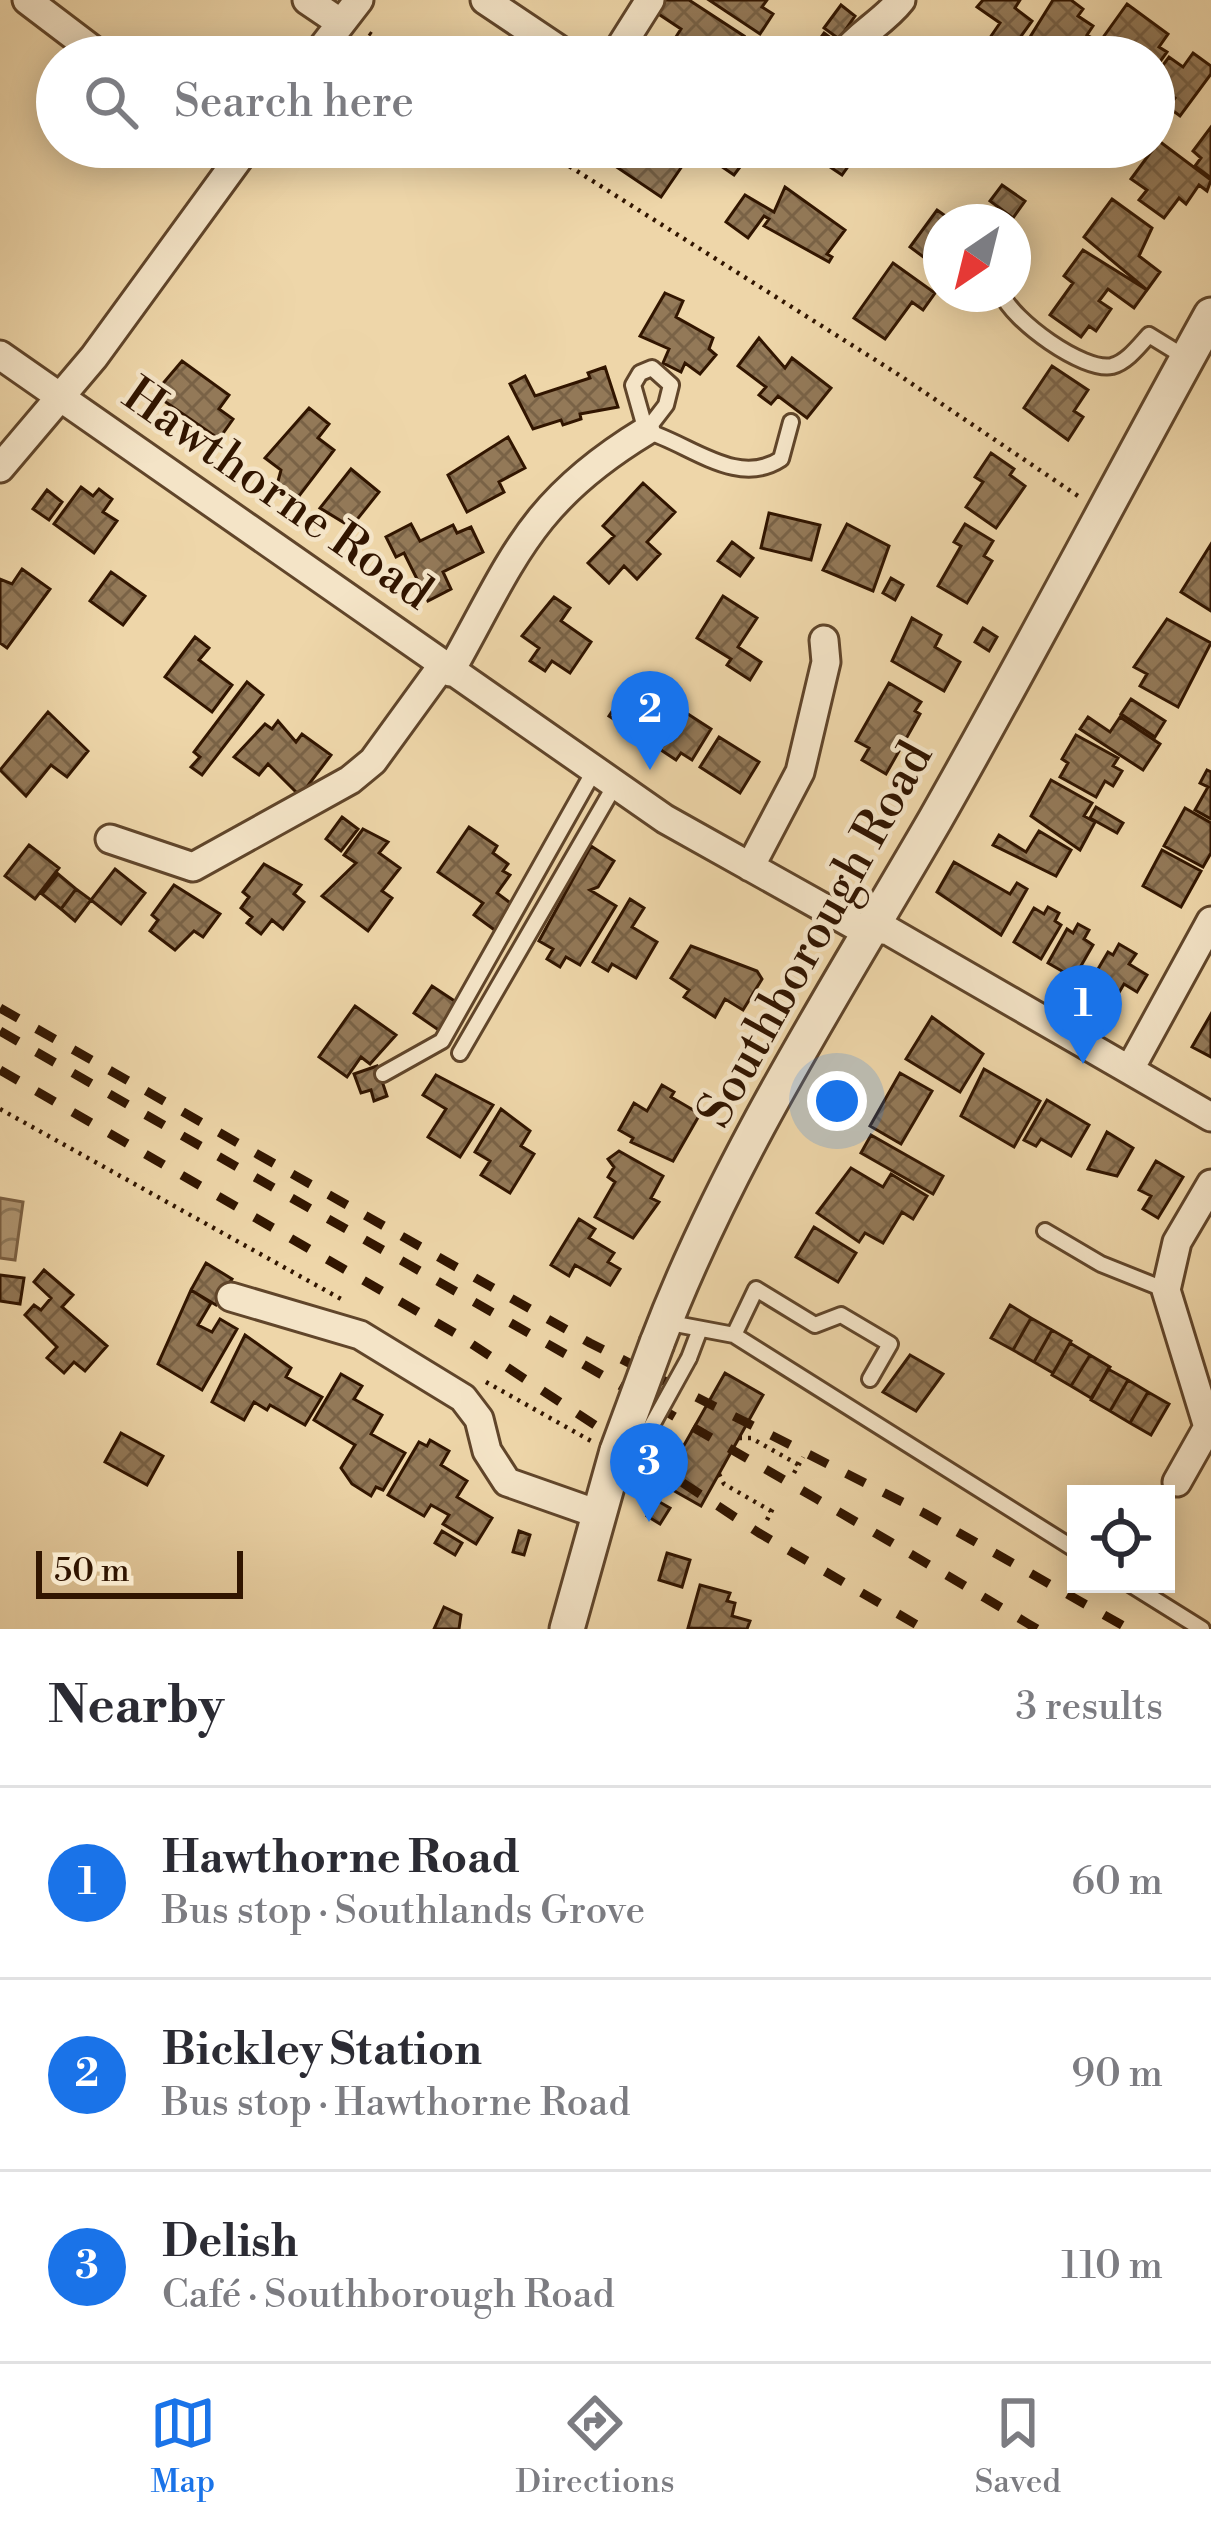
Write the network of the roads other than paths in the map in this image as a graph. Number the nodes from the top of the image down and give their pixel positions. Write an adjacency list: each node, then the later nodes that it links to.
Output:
1 (27, 0): 8 (street)
2 (307, 0): 7 (street)
3 (359, 0): 7 (street)
4 (485, 0): 10 (street)
5 (650, 0): 11 (street)
6 (902, 0): 12 (street)
7 (341, 23): 9 (street)
8 (74, 36)
9 (331, 36)
10 (539, 36)
11 (627, 36)
12 (857, 36)
13 (224, 168): 18 (street)
14 (1013, 312): 17 (lane)
15 (1211, 317): 17 (street, Southborough Road)
16 (0, 355): 18 (street, Hawthorne Road)
17 (1187, 359): 28 (street, Southborough Road)
18 (59, 397): 21 (street); 23 (street, Hawthorne Road)
19 (791, 422): 20 (lane)
20 (646, 431): 23 (street)
21 (0, 469)
22 (824, 640): 26 (street)
23 (446, 669): 24 (street, Hawthorne Road); 25 (street)
24 (604, 778): 26 (street, Hawthorne Road); 29 (lane); 31 (lane)
25 (110, 839)
26 (750, 868): 28 (street, Hawthorne Road)
27 (1211, 921): 30 (street)
28 (872, 927): 30 (street, Hawthorne Road); 38 (street, Southborough Road)
29 (460, 1053)
30 (1131, 1067): 32 (street, Hawthorne Road)
31 (383, 1074)
32 (1211, 1117)
33 (1211, 1184): 35 (street)
34 (1045, 1231): 35 (lane)
35 (1166, 1290): 42 (street)
36 (231, 1297): 43 (street)
37 (700, 1329): 38 (lane); 39 (lane); 41 (lane, bridge)
38 (661, 1333): 41 (street, Southborough Road, bridge)
39 (734, 1335): 40 (lane); 44 (lane)
40 (870, 1379)
41 (622, 1456): 43 (street, Southborough Road)
42 (1177, 1482)
43 (602, 1501): 46 (street, Southborough Road)
44 (1067, 1544)
45 (1144, 1593): 47 (lane)
46 (567, 1629)
47 (1202, 1629)

